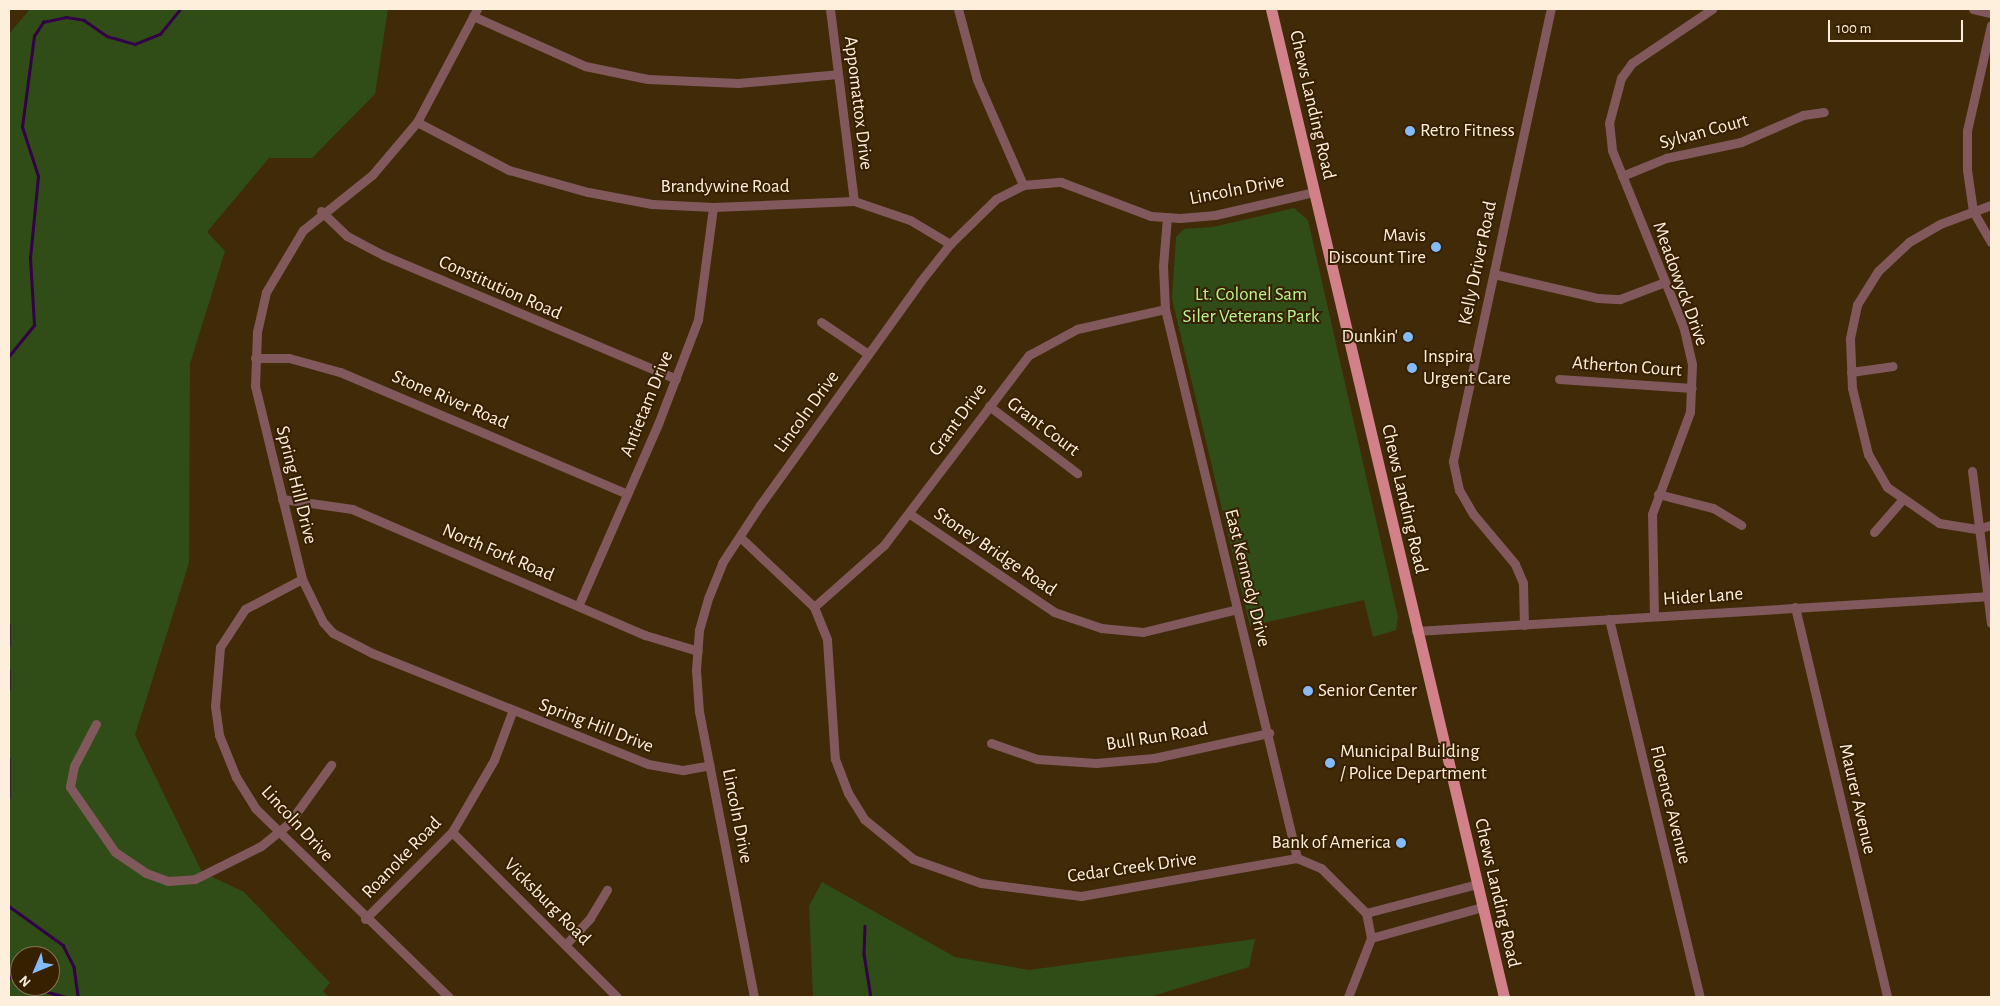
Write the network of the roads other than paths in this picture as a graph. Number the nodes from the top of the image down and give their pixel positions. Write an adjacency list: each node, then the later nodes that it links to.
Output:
1 (830, 9): 11 (street, Appomattox Drive)
2 (958, 9): 15 (street)
3 (1271, 9): 16 (main road, Chews Landing Road)
4 (1551, 9): 25 (street, Kelly Driver Road)
5 (1712, 9): 7 (street, Meadowyck Drive)
6 (1973, 9): 9 (street)
7 (1697, 12): 14 (street, Meadowyck Drive)
8 (475, 13): 11 (street); 13 (street, Spring Hill Drive)
9 (1991, 13)
10 (1991, 24): 21 (street)
11 (838, 74): 17 (street, Appomattox Drive)
12 (1824, 112): 14 (street, Sylvan Court)
13 (417, 122): 19 (street, Brandywine Road); 20 (street, Spring Hill Drive)
14 (1622, 176): 26 (street, Meadowyck Drive)
15 (1023, 185): 22 (street, Lincoln Drive); 24 (street, Lincoln Drive)
16 (1314, 192): 22 (street, Lincoln Drive); 59 (main road, Chews Landing Road)
17 (854, 201): 19 (street, Brandywine Road); 24 (street, Brandywine Road)
18 (1991, 205): 21 (street)
19 (713, 207): 33 (street, Antietam Drive)
20 (321, 211): 30 (street, Spring Hill Drive); 33 (street, Constitution Road)
21 (1973, 211): 23 (street); 32 (street)
22 (1167, 217): 27 (street, East Kennedy Drive)
23 (1991, 242)
24 (950, 244): 29 (street, Lincoln Drive)
25 (1494, 274): 26 (street); 58 (street, Kelly Driver Road)
26 (1665, 282): 35 (street, Meadowyck Drive)
27 (1165, 309): 36 (street, Grant Drive); 54 (street, East Kennedy Drive)
28 (821, 322): 29 (street)
29 (868, 354): 48 (street, Lincoln Drive)
30 (255, 358): 39 (street, Stone River Road); 41 (street, Spring Hill Drive)
31 (1893, 366): 32 (street)
32 (1851, 372): 42 (street)
33 (676, 379): 39 (street, Antietam Drive)
34 (1559, 379): 35 (street, Atherton Court)
35 (1692, 388): 40 (street, Meadowyck Drive)
36 (989, 406): 38 (street, Grant Court); 43 (street, Grant Drive)
37 (1972, 472): 46 (street)
38 (1077, 473)
39 (627, 494): 51 (street, Antietam Drive)
40 (1658, 494): 44 (street); 55 (street, Meadowyck Drive)
41 (282, 499): 49 (street, Spring Hill Drive); 51 (street, North Fork Road)
42 (1902, 500): 46 (street); 47 (street)
43 (910, 514): 52 (street, Grant Drive); 54 (street, Stoney Bridge Road)
44 (1741, 525)
45 (1991, 525): 46 (street)
46 (1977, 529): 50 (street)
47 (1874, 532)
48 (740, 537): 52 (street, Cedar Creek Drive); 60 (street, Lincoln Drive)
49 (302, 579): 61 (street, Spring Hill Drive); 68 (street, Lincoln Drive)
50 (1988, 596): 53 (street, Hider Lane); 57 (street)
51 (578, 604): 60 (street, North Fork Road)
52 (814, 607): 69 (street, Cedar Creek Drive)
53 (1795, 607): 55 (street, Hider Lane); 83 (street, Maurer Avenue)
54 (1237, 609): 63 (street, East Kennedy Drive)
55 (1654, 616): 56 (street, Hider Lane)
56 (1609, 619): 58 (street, Hider Lane); 82 (street, Florence Avenue)
57 (1991, 623)
58 (1524, 625): 59 (street, Hider Lane)
59 (1416, 630): 70 (main road, Chews Landing Road)
60 (698, 651): 66 (street, Lincoln Drive)
61 (512, 712): 66 (street, Spring Hill Drive); 67 (street, Roanoke Road)
62 (96, 724): 68 (street)
63 (1269, 733): 64 (street, Bull Run Road); 69 (street, East Kennedy Drive)
64 (991, 743)
65 (331, 765): 68 (street)
66 (710, 766): 79 (street, Lincoln Drive)
67 (452, 832): 74 (street, Roanoke Road); 76 (street, Vicksburg Road)
68 (278, 833): 74 (street, Lincoln Drive)
69 (1297, 858): 73 (street)
70 (1477, 884): 72 (main road, Chews Landing Road); 73 (street)
71 (607, 890): 76 (street)
72 (1482, 908): 75 (street); 81 (main road, Chews Landing Road)
73 (1366, 914): 75 (street)
74 (365, 919): 77 (street, Lincoln Drive)
75 (1370, 938): 80 (street)
76 (566, 943): 78 (street, Vicksburg Road)
77 (448, 997)
78 (617, 997)
79 (754, 997)
80 (1348, 997)
81 (1504, 997)
82 (1700, 997)
83 (1887, 997)

